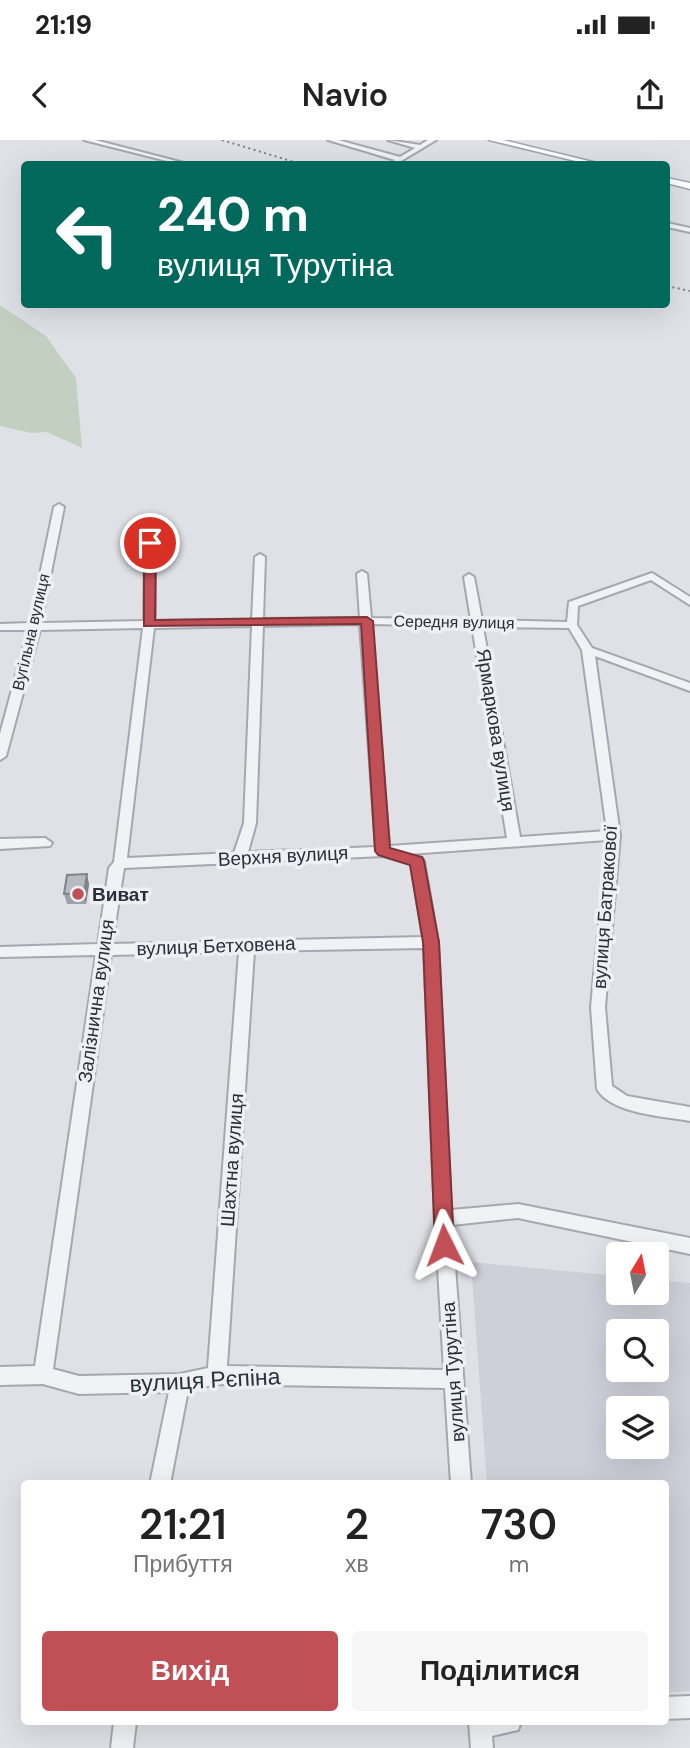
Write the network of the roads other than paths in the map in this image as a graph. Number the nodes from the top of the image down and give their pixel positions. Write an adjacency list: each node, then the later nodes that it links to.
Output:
1 (87, 140): 8 (street)
2 (331, 140): 7 (street)
3 (391, 140): 6 (street)
4 (433, 140): 6 (street)
5 (494, 140): 10 (main road)
6 (421, 148): 7 (street)
7 (400, 159): 9 (street)
8 (173, 161)
9 (396, 161)
10 (584, 161)
11 (670, 182): 12 (main road)
12 (690, 186)
13 (670, 226): 14 (street)
14 (690, 230)
15 (59, 507): 26 (street, Вугільна вулиця)
16 (150, 543): 24 (street, Залізнична вулиця)
17 (260, 557): 21 (street)
18 (362, 574): 22 (street)
19 (469, 577): 23 (street, Ярмаркова вулиця)
20 (690, 603): 25 (street)
21 (257, 621): 22 (street, Середня вулиця); 24 (street, Середня вулиця); 36 (street)
22 (367, 621): 23 (street, Середня вулиця); 35 (street)
23 (478, 622): 25 (street, Середня вулиця); 32 (street, Ярмаркова вулиця)
24 (149, 624): 26 (street, Середня вулиця); 37 (street, Залізнична вулиця)
25 (572, 625): 28 (street, вулиця Батракової)
26 (35, 626): 27 (street, Середня вулиця); 30 (street, Вугільна вулиця)
27 (0, 627)
28 (587, 650): 29 (street); 31 (street, вулиця Батракової)
29 (690, 687)
30 (0, 756)
31 (614, 835): 32 (street, Верхня вулиця); 42 (street, вулиця Батракової)
32 (514, 842): 35 (street, Верхня вулиця)
33 (45, 843): 34 (street)
34 (0, 844)
35 (383, 851): 36 (street, Верхня вулиця); 38 (street, вулиця Турутіна)
36 (239, 859): 37 (street, Верхня вулиця)
37 (120, 863): 40 (street, Залізнична вулиця)
38 (431, 942): 39 (street, вулиця Бетховена); 43 (street, вулиця Турутіна)
39 (247, 945): 40 (street, вулиця Бетховена); 46 (street, Шахтна вулиця)
40 (103, 950): 41 (street, вулиця Бетховена); 45 (street, Залізнична вулиця)
41 (0, 952)
42 (690, 1114)
43 (443, 1218): 44 (street); 48 (street, вулиця Турутіна)
44 (690, 1246)
45 (43, 1375): 47 (street, вулиця Рєпіна); 49 (street, вулиця Рєпіна)
46 (217, 1375): 48 (street, вулиця Рєпіна); 49 (street, вулиця Рєпіна)
47 (0, 1376)
48 (452, 1379): 51 (street, вулиця Турутіна)
49 (180, 1383): 50 (street)
50 (161, 1480)
51 (461, 1480)
52 (690, 1707): 53 (street)
53 (669, 1708)
54 (125, 1725): 57 (street)
55 (502, 1725): 56 (street)
56 (481, 1733)
57 (122, 1748)

